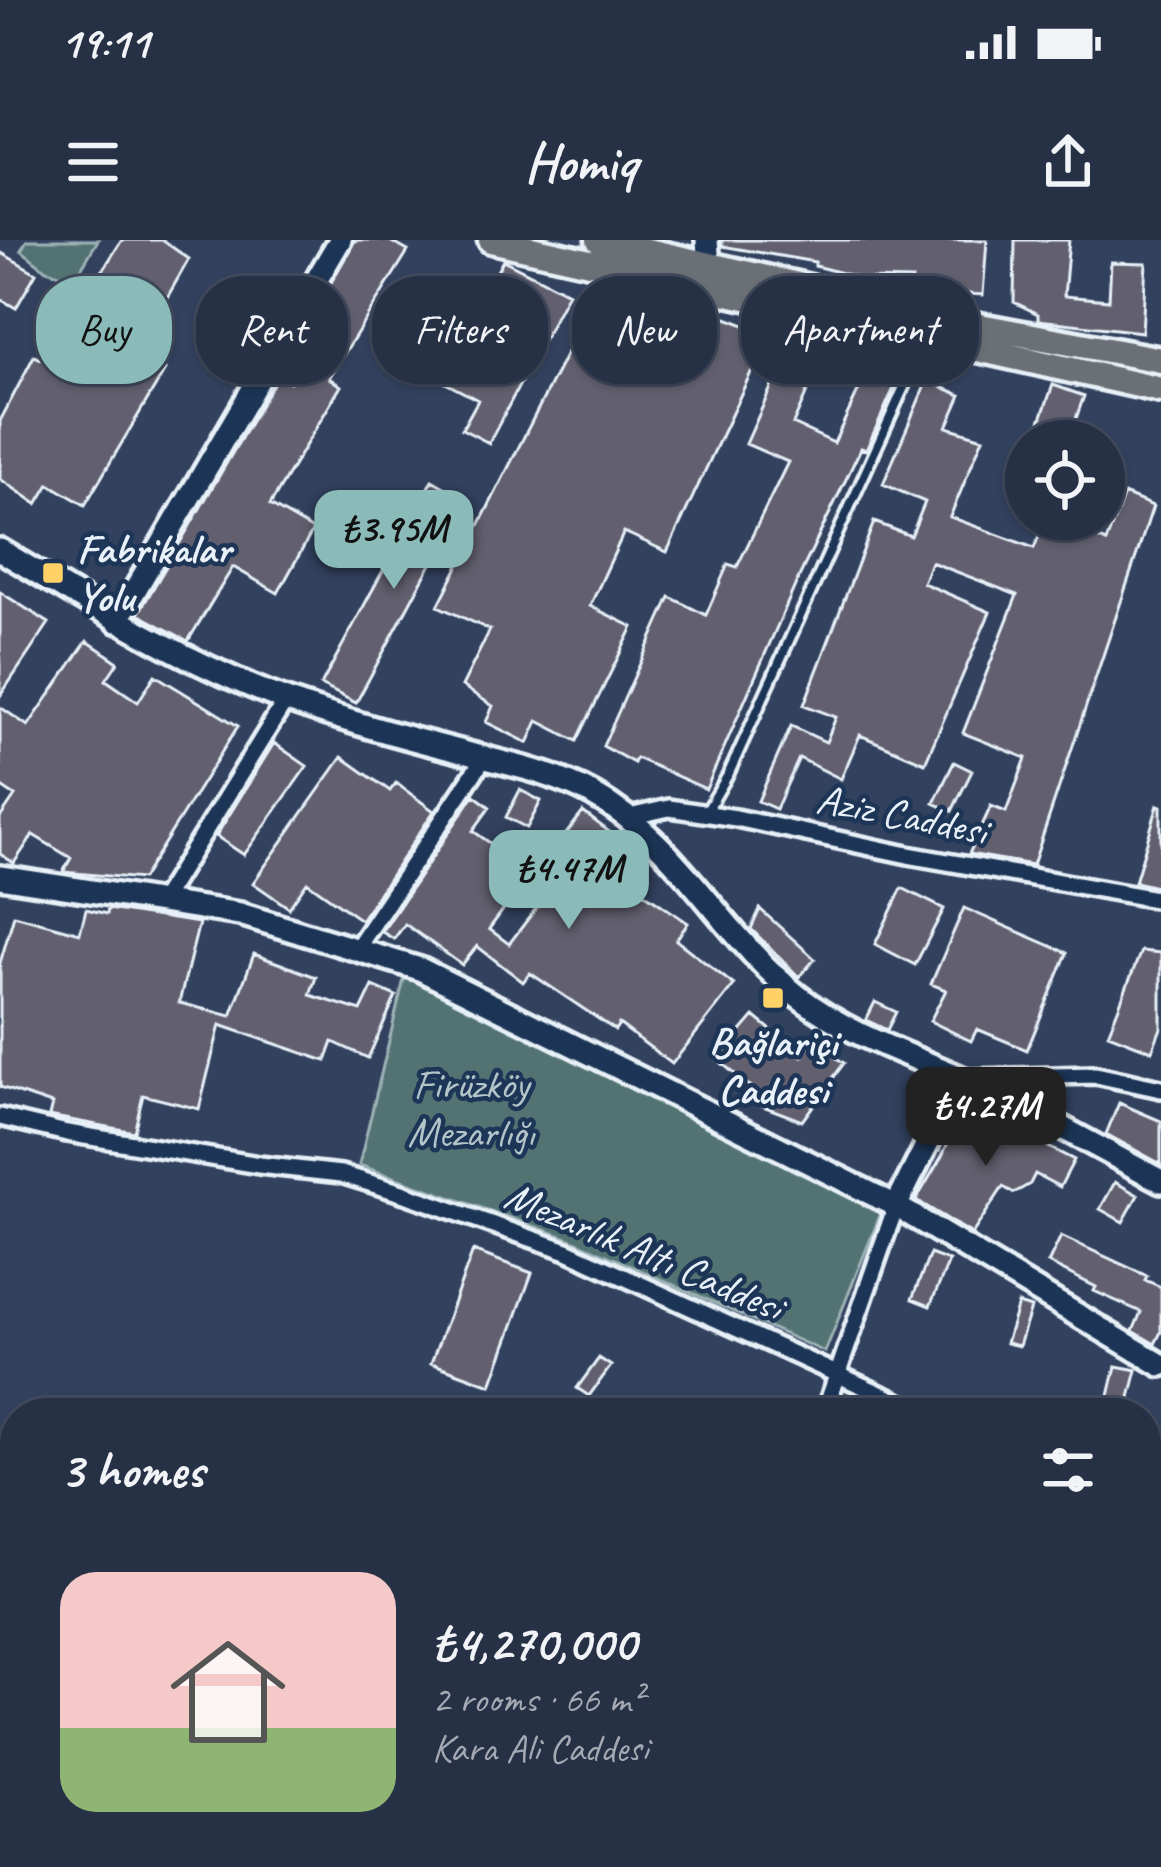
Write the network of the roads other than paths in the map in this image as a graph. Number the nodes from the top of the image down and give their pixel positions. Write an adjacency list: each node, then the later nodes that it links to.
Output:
1 (340, 240): 13 (street)
2 (491, 240): 6 (main road)
3 (599, 240): 5 (main road)
4 (707, 240): 5 (street)
5 (709, 267): 6 (main road); 9 (main road)
6 (735, 295): 7 (main road)
7 (741, 296)
8 (979, 349): 11 (main road)
9 (1161, 360)
10 (906, 384): 16 (lane)
11 (1161, 390)
12 (0, 550): 13 (street)
13 (117, 621): 14 (street)
14 (286, 700): 15 (street); 20 (street)
15 (484, 758): 17 (street); 21 (street)
16 (705, 814): 17 (street, Aziz Caddesi); 19 (street, Aziz Caddesi)
17 (629, 817): 22 (street)
18 (0, 877): 20 (street)
19 (1161, 900)
20 (160, 902): 21 (street)
21 (357, 948): 26 (street)
22 (960, 1078): 23 (street); 25 (street); 26 (street)
23 (1161, 1089)
24 (0, 1118): 28 (street, Mezarlık Altı Caddesi)
25 (1161, 1181)
26 (896, 1207): 27 (street); 28 (street)
27 (1161, 1365)
28 (836, 1372): 29 (street); 30 (street, Mezarlık Altı Caddesi)
29 (828, 1398)
30 (891, 1398)

